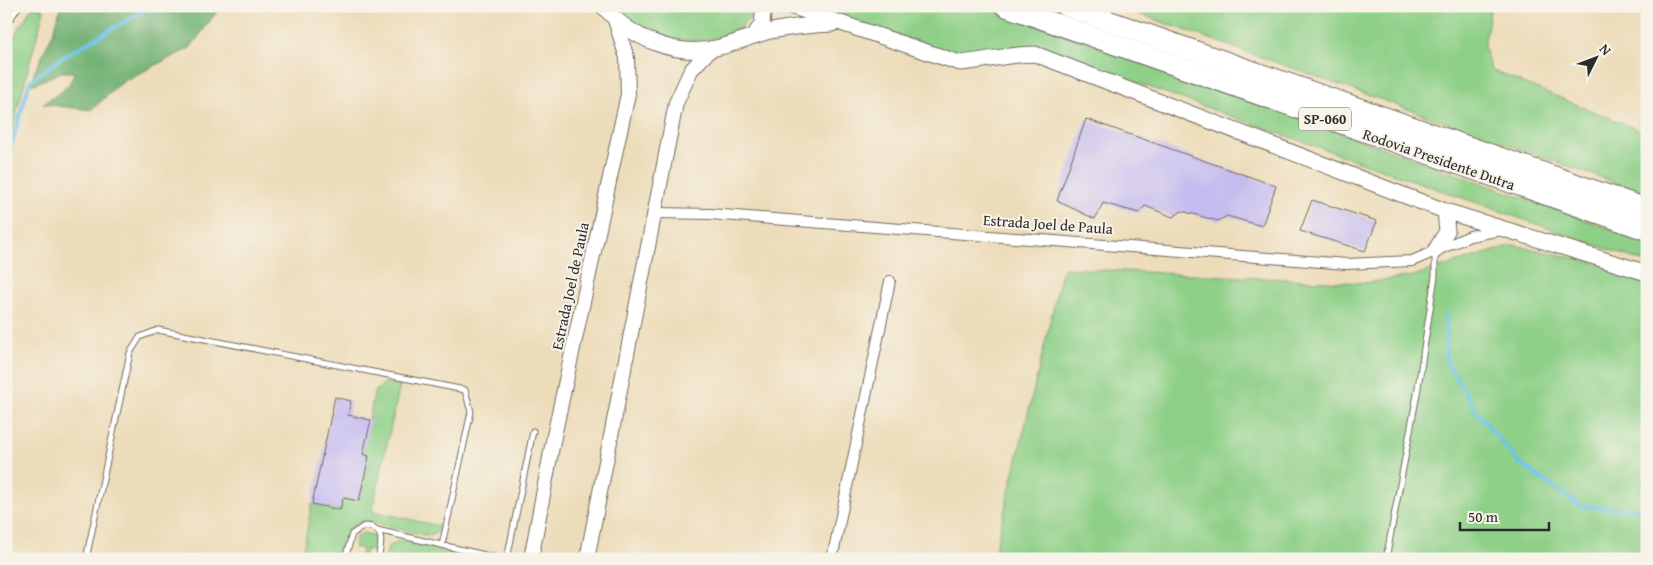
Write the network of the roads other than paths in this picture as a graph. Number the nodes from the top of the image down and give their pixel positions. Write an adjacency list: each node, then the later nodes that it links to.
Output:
1 (19, 6): 11 (lane)
2 (603, 6): 8 (main road)
3 (764, 6): 12 (main road)
4 (790, 6): 9 (main road)
5 (1005, 6): 18 (highway, Rodovia Presidente Dutra / SP-060)
6 (1066, 6): 10 (highway, Rodovia Presidente Dutra / SP-060)
7 (1097, 6): 10 (highway)
8 (615, 20): 13 (main road); 30 (street, Estrada Joel de Paula)
9 (838, 23): 12 (main road); 15 (main road)
10 (1115, 24): 14 (highway, Rodovia Presidente Dutra / SP-060)
11 (6, 25)
12 (754, 36): 13 (main road)
13 (712, 48): 16 (street)
14 (1647, 210)
15 (1445, 211): 17 (main road); 19 (main road)
16 (657, 213): 19 (street, Estrada Joel de Paula); 31 (street)
17 (1505, 229): 19 (street, Estrada Joel de Paula); 20 (main road)
18 (1647, 230)
19 (1435, 250): 33 (lane)
20 (1647, 273)
21 (890, 281): 32 (street)
22 (533, 431): 29 (lane)
23 (377, 530): 24 (lane); 26 (lane); 27 (lane)
24 (442, 545): 25 (lane); 28 (lane)
25 (86, 559)
26 (345, 559)
27 (378, 559)
28 (502, 559)
29 (507, 559)
30 (531, 559)
31 (587, 559)
32 (832, 559)
33 (1386, 559)

